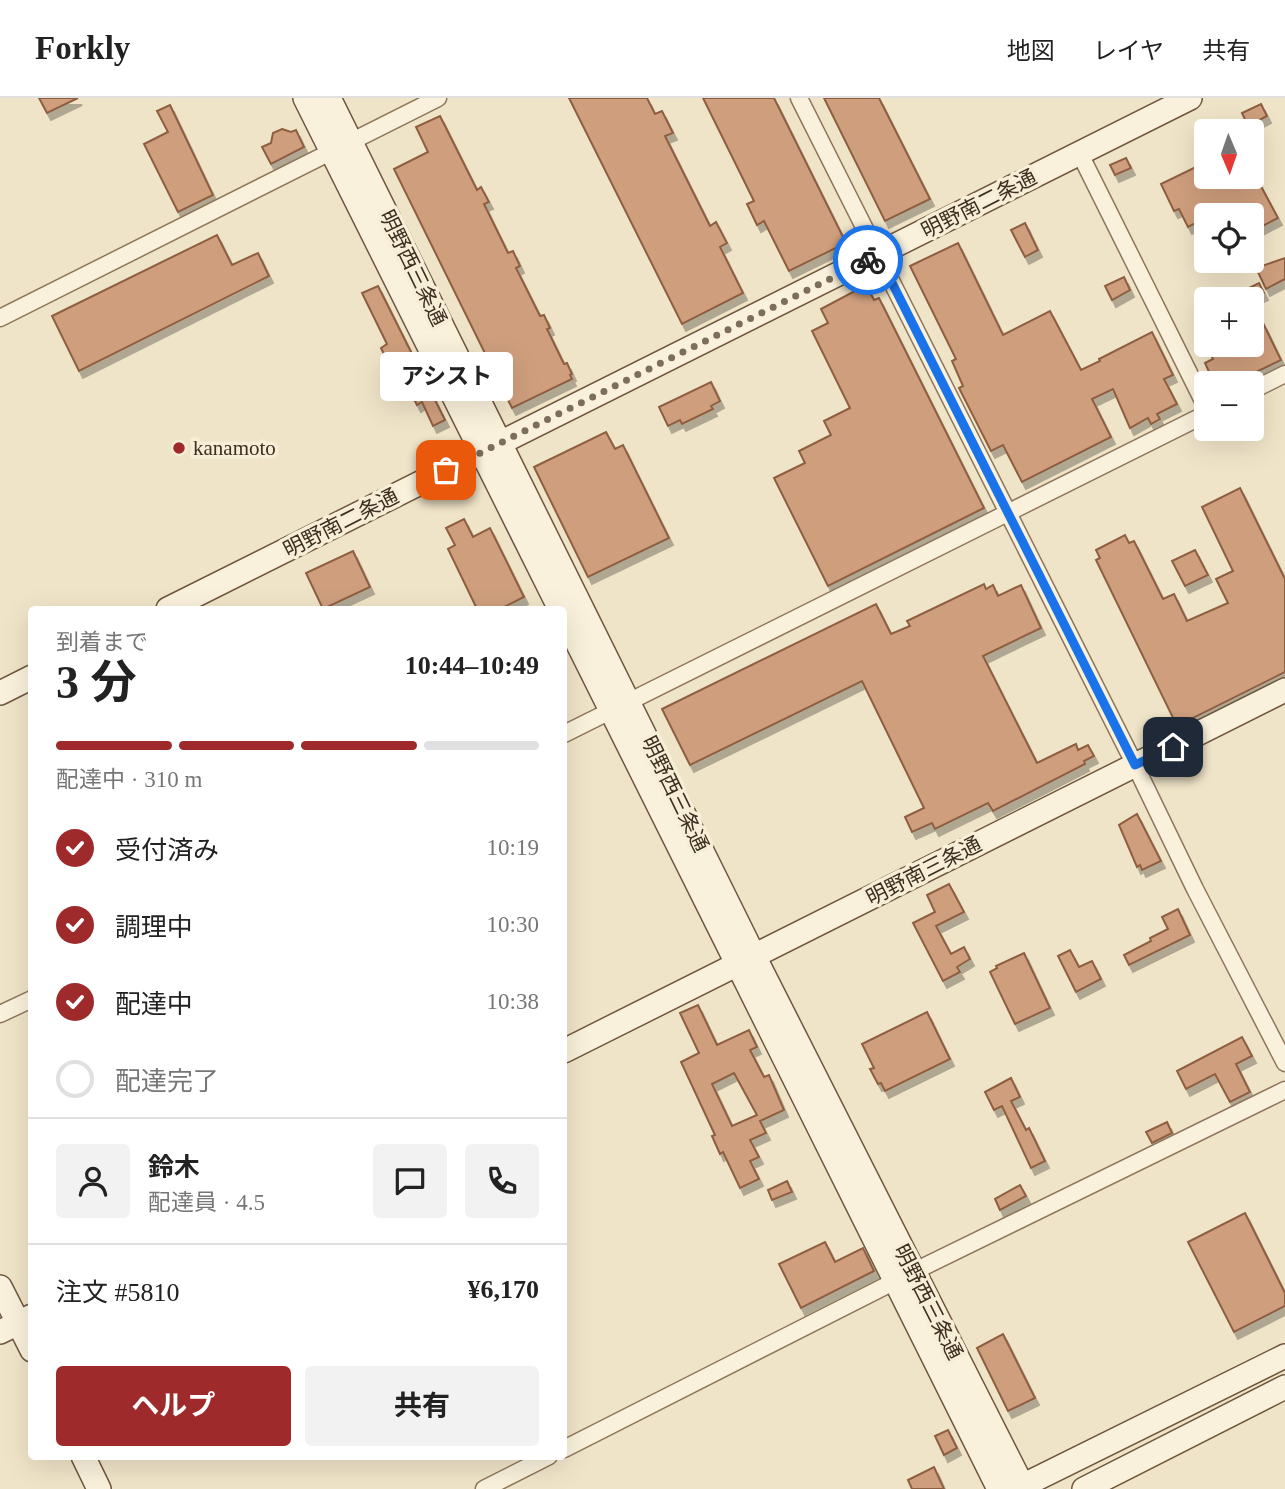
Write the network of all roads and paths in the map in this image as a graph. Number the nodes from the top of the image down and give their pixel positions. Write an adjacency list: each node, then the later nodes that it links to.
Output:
1 (305, 98): 6 (street, 明野西三条通)
2 (329, 98): 6 (street, 明野西三条通)
3 (438, 98): 6 (street)
4 (799, 98): 8 (street)
5 (1189, 98): 7 (street, 明野南二条通)
6 (342, 147): 9 (street); 14 (street, 明野西三条通)
7 (1079, 152): 8 (street, 明野南二条通); 11 (street)
8 (878, 255): 14 (street, 明野南二条通); 15 (street)
9 (0, 318)
10 (1285, 374): 12 (street)
11 (1194, 383)
12 (1264, 384)
13 (1194, 420): 15 (street)
14 (491, 448): 16 (street, 明野南二条通); 17 (street, 明野西三条通); 22 (street, 明野西三条通)
15 (1008, 512): 22 (street); 24 (street)
16 (174, 606)
17 (559, 606)
18 (567, 621): 22 (street, 明野西三条通)
19 (28, 679): 21 (street)
20 (1285, 691): 24 (street, 明野南三条通)
21 (0, 693)
22 (620, 706): 23 (street); 25 (street, 明野西三条通)
23 (567, 732)
24 (1135, 765): 25 (street, 明野南三条通); 29 (street)
25 (746, 960): 28 (street, 明野南三条通); 31 (street, 明野西三条通)
26 (28, 1001): 27 (street)
27 (0, 1014)
28 (567, 1050)
29 (1285, 1063)
30 (1285, 1090): 31 (street)
31 (904, 1277): 37 (street); 40 (street, 明野西三条通); 43 (street, 明野西三条通)
32 (0, 1287): 33 (street)
33 (17, 1324): 34 (street)
34 (28, 1343)
35 (1285, 1356): 40 (street)
36 (1285, 1387): 44 (street)
37 (567, 1447)
38 (85, 1460): 41 (street)
39 (541, 1460): 42 (street)
40 (1021, 1488)
41 (99, 1489)
42 (484, 1489)
43 (999, 1489)
44 (1083, 1489)

